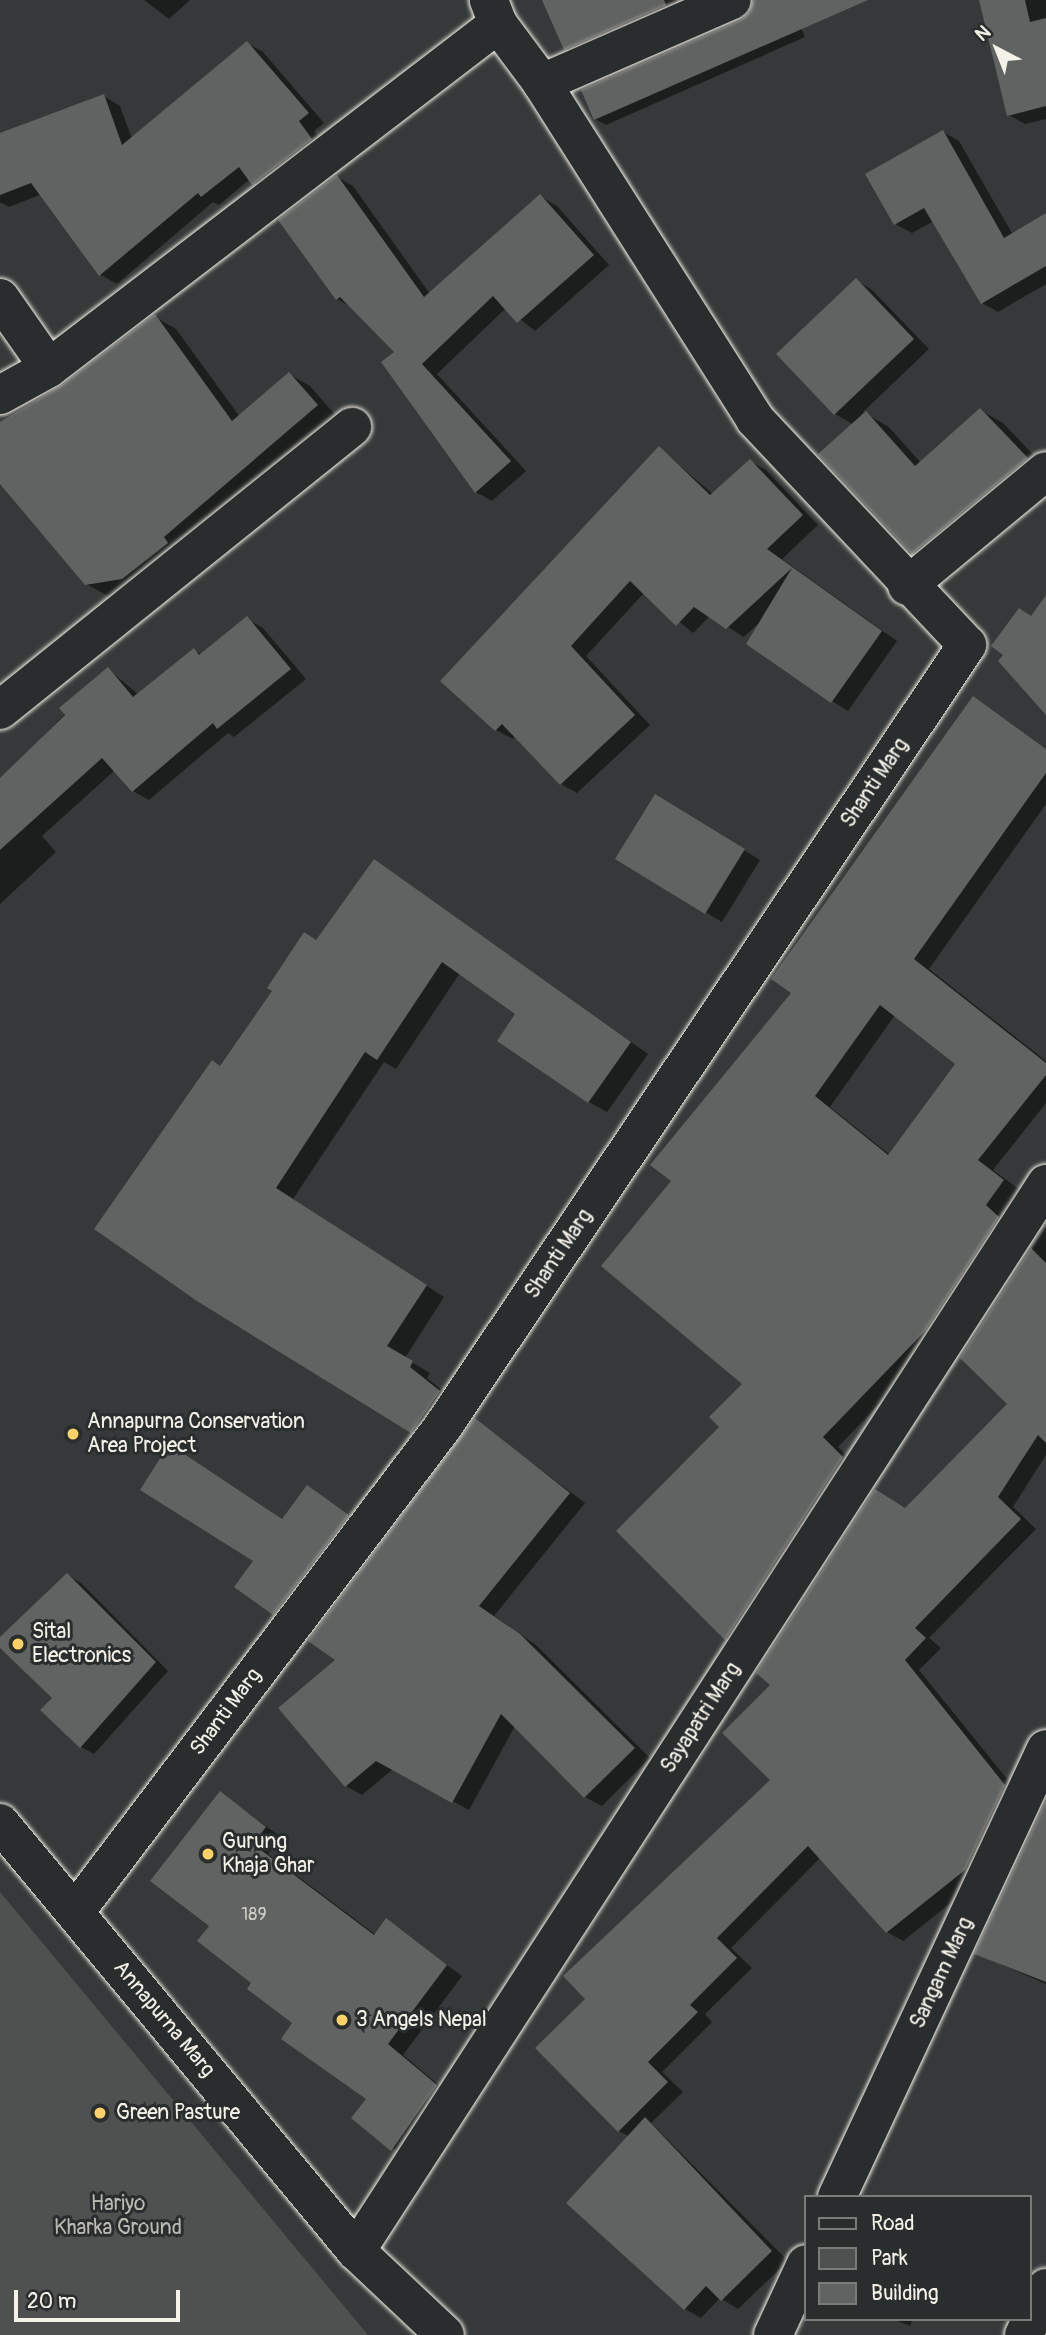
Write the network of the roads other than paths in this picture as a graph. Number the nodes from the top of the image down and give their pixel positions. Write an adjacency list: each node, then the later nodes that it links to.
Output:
1 (732, 0): 3 (street)
2 (493, 12): 3 (street); 5 (street)
3 (542, 83): 9 (street)
4 (0, 298): 5 (street)
5 (49, 368): 6 (street)
6 (0, 395)
7 (352, 427): 10 (street)
8 (1046, 471): 9 (street)
9 (907, 586): 14 (street, Shanti Marg)
10 (0, 710)
11 (1046, 1184): 16 (street, Sayapatri Marg)
12 (1046, 1749): 15 (street, Sangam Marg)
13 (0, 1823): 14 (street, Annapurna Marg)
14 (75, 1912): 16 (street, Annapurna Marg)
15 (838, 2195)
16 (356, 2252): 20 (street, Annapurna Marg)
17 (804, 2268): 21 (street)
18 (1046, 2288): 19 (street)
19 (1032, 2318)
20 (445, 2335)
21 (773, 2335)

